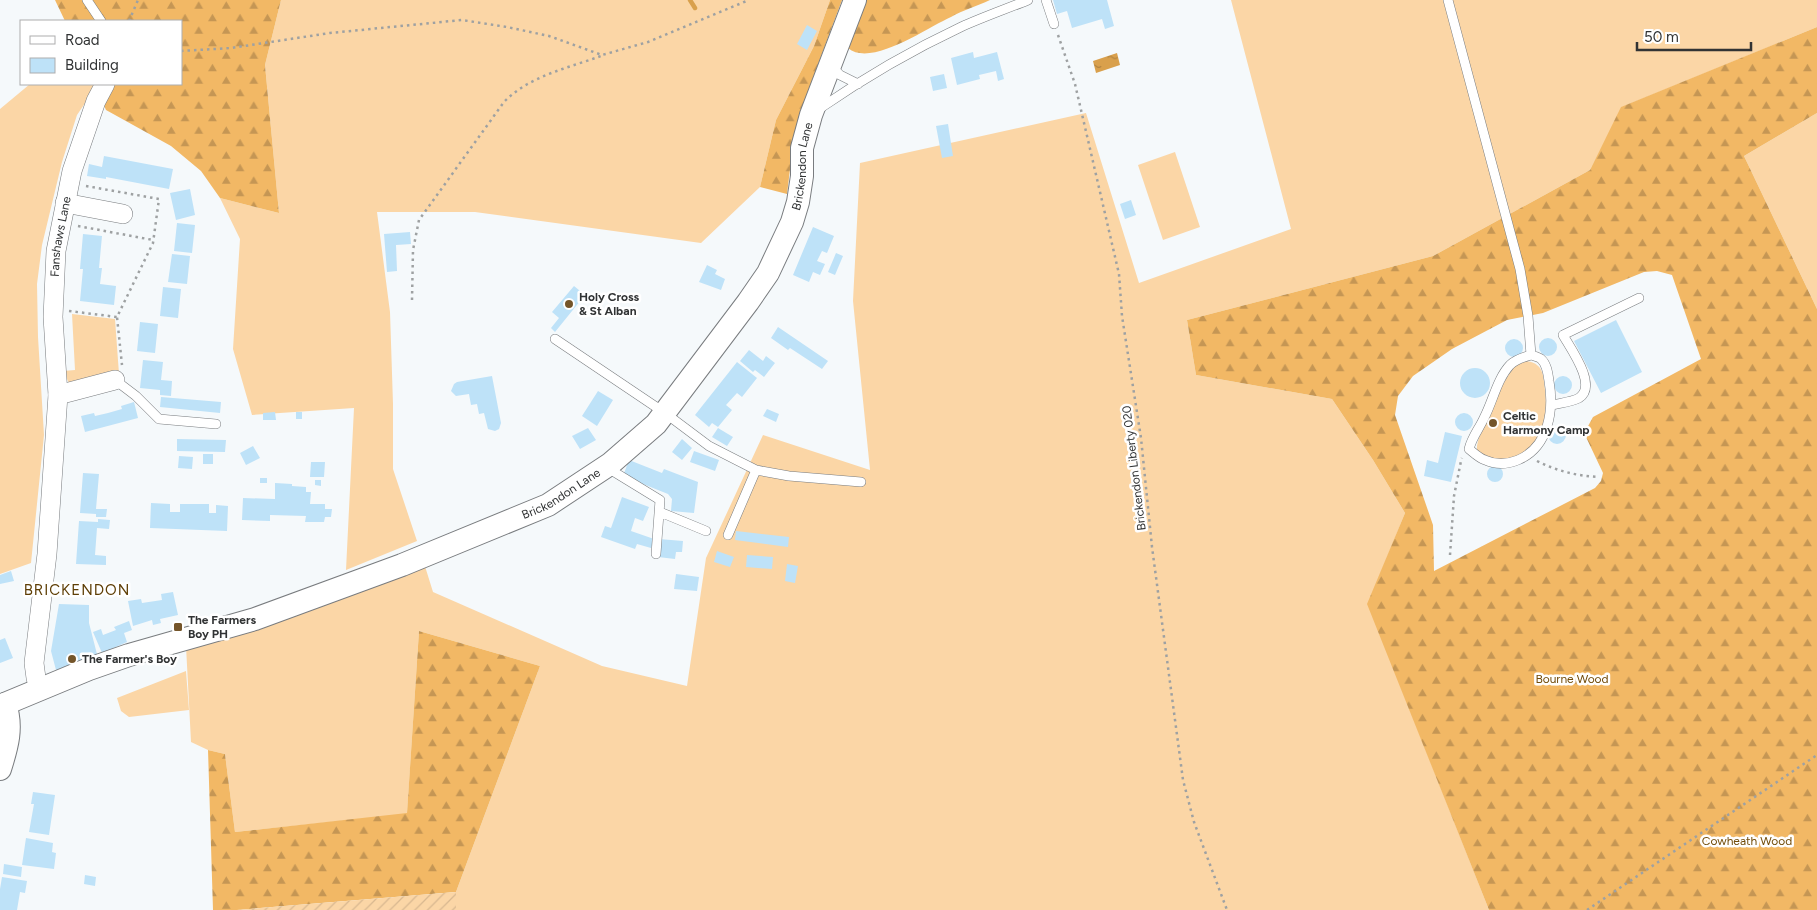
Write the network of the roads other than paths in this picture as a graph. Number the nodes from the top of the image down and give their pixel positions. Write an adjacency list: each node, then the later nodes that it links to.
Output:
1 (87, 0): 6 (lane)
2 (855, 0): 8 (street, Brickendon Lane)
3 (1028, 0): 9 (lane)
4 (1046, 0): 7 (lane)
5 (1448, 0): 16 (lane)
6 (100, 20)
7 (1054, 24)
8 (829, 64): 9 (lane); 11 (street, Brickendon Lane)
9 (858, 84): 11 (lane)
10 (104, 85): 12 (street, Fanshaws Lane)
11 (810, 115): 20 (street, Brickendon Lane)
12 (65, 203): 13 (street); 18 (street, Fanshaws Lane)
13 (124, 214)
14 (1639, 298): 19 (lane)
15 (555, 339): 20 (lane)
16 (1531, 354): 19 (lane); 19 (lane)
17 (115, 380): 18 (street); 21 (lane)
18 (58, 395): 29 (street, Fanshaws Lane)
19 (1552, 405)
20 (665, 413): 22 (street, Brickendon Lane); 23 (lane)
21 (216, 424)
22 (610, 464): 25 (lane); 29 (street, Brickendon Lane)
23 (756, 470): 24 (lane); 27 (lane)
24 (861, 482)
25 (660, 512): 26 (lane); 28 (lane)
26 (706, 531)
27 (728, 535)
28 (656, 554)
29 (40, 690): 30 (street, Brickendon Lane)
30 (3, 705): 31 (street)
31 (0, 768)

